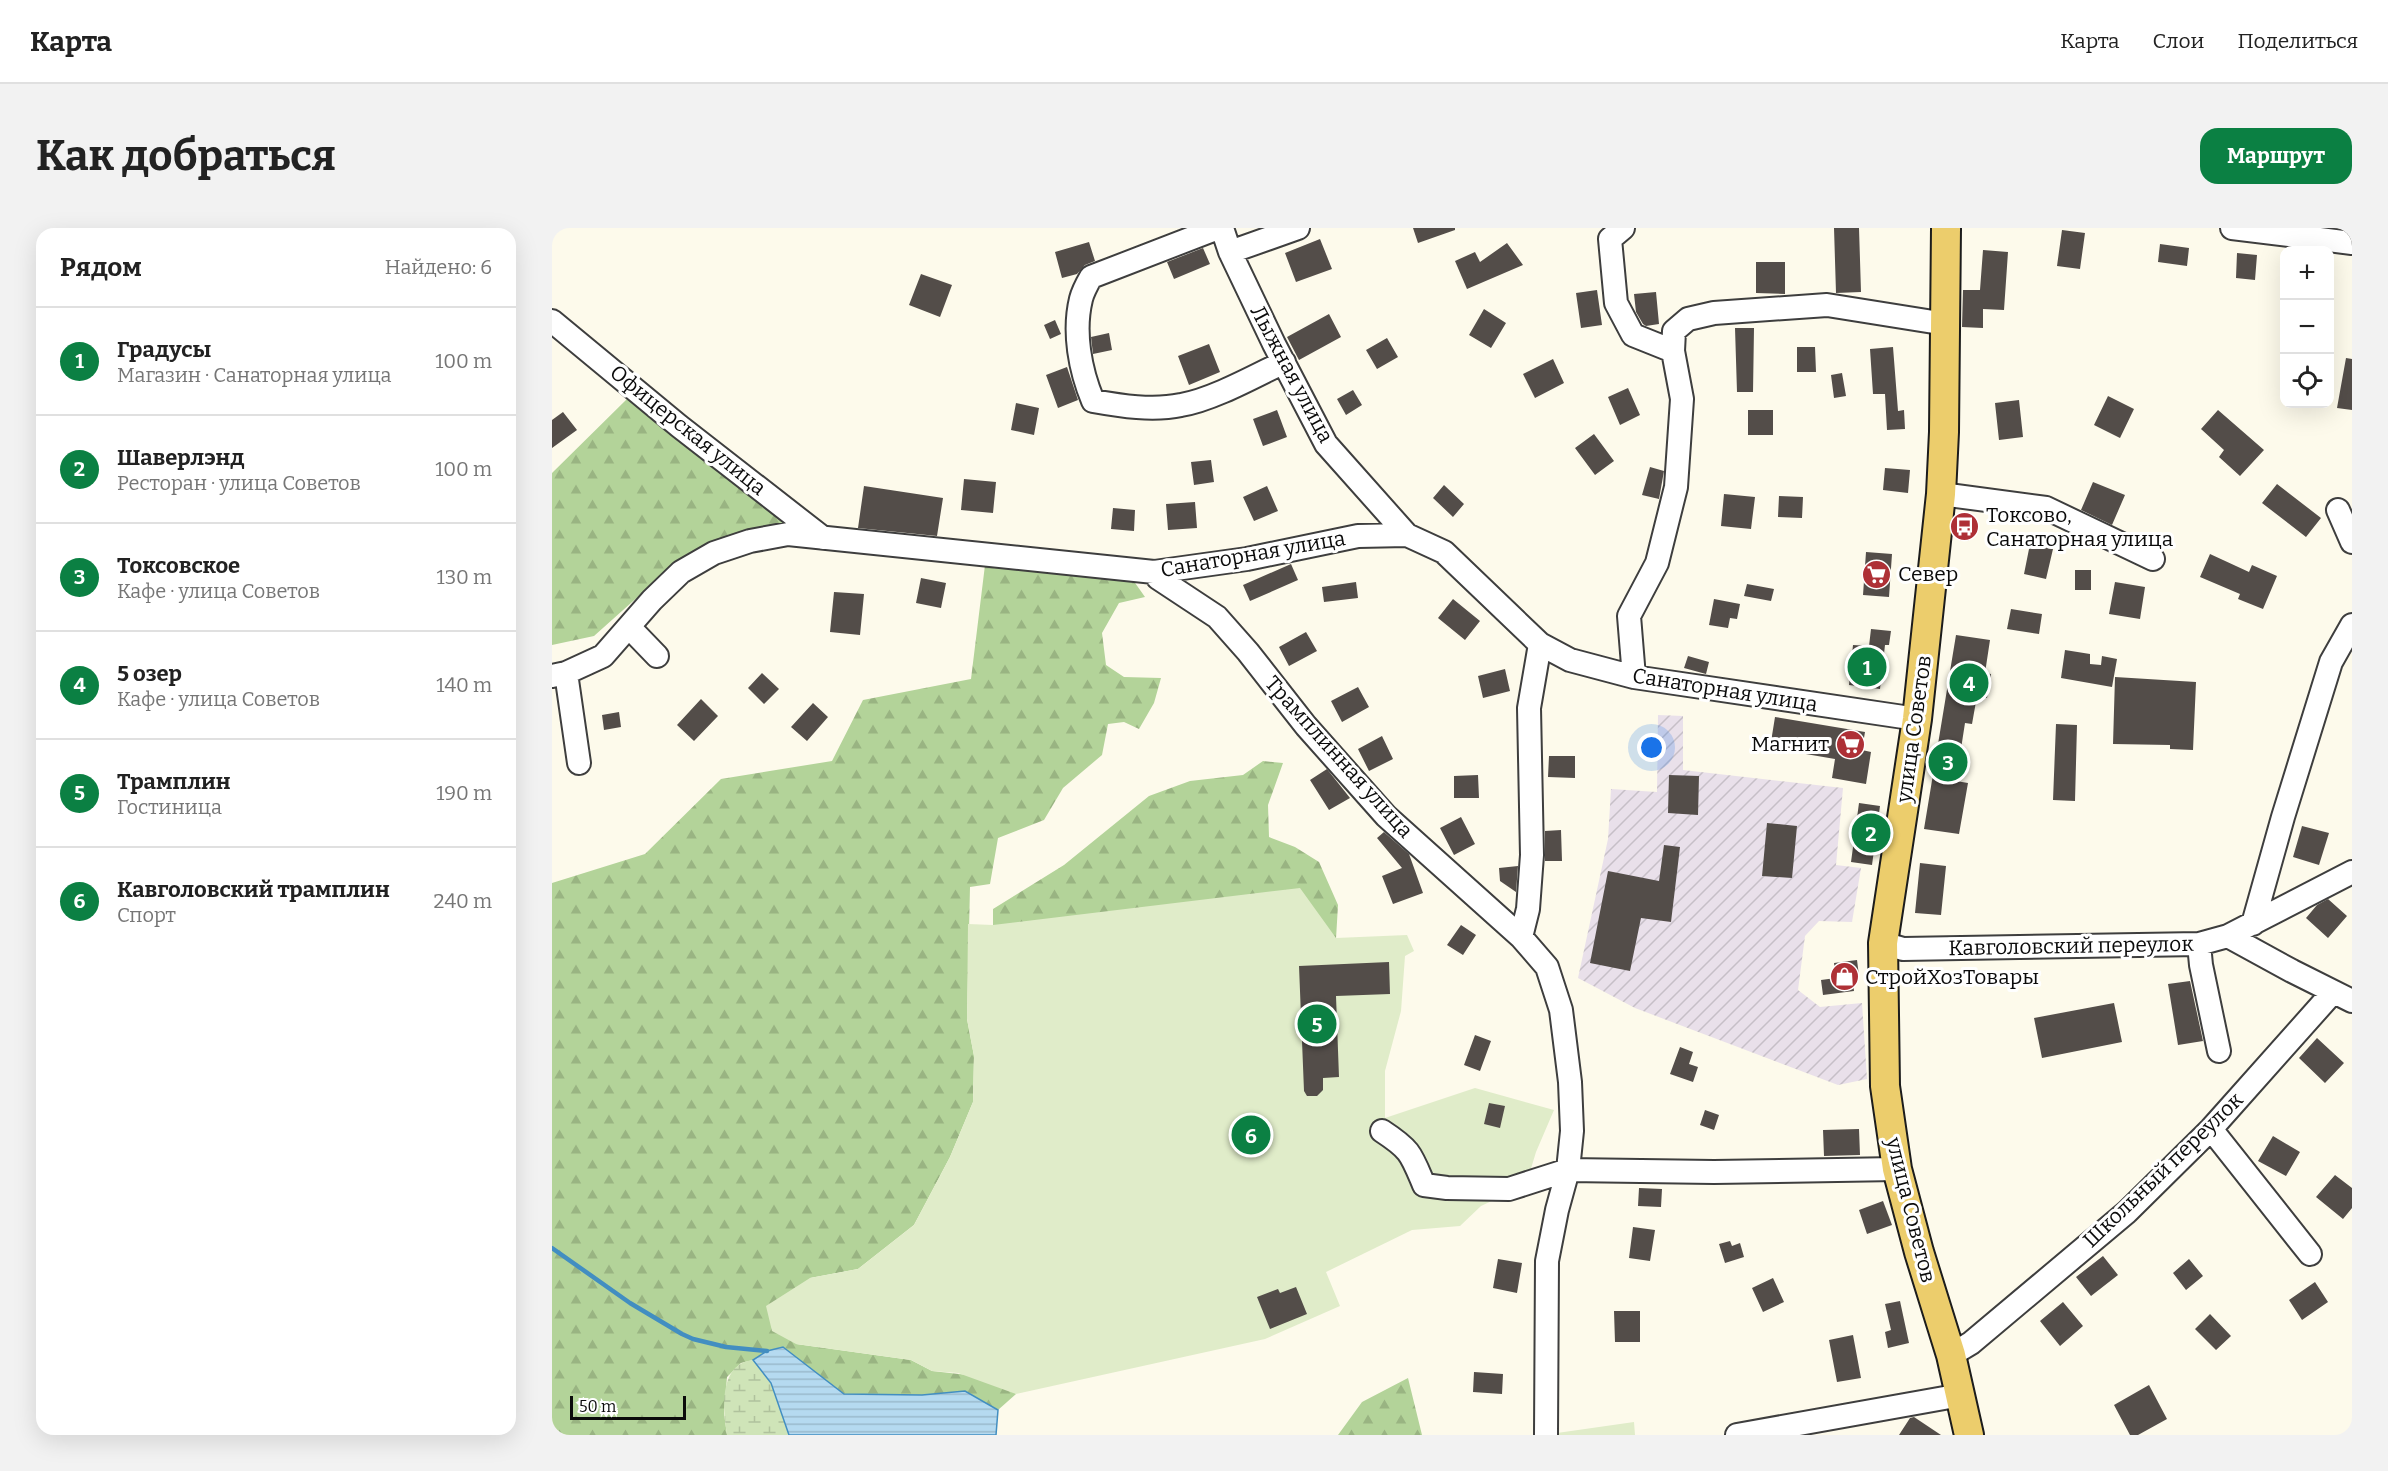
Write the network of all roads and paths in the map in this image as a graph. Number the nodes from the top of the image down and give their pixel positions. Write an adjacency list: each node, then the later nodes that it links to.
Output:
1 (1220, 228): 8 (street, Лыжная улица); 12 (street)
2 (1298, 228): 8 (street)
3 (1623, 228): 11 (street)
4 (1946, 228): 10 (main road, улица Советов)
5 (2232, 228): 6 (street)
6 (2324, 234): 7 (street)
7 (2352, 243)
8 (1230, 252): 12 (street, Лыжная улица)
9 (552, 321): 16 (street, Офицерская улица)
10 (1946, 324): 11 (street); 13 (main road, улица Советов)
11 (1673, 351): 25 (street)
12 (1284, 362): 15 (street, Лыжная улица)
13 (1941, 494): 18 (street); 26 (main road, улица Советов)
14 (2338, 510): 17 (street)
15 (1407, 534): 19 (street, Санаторная улица); 22 (street, Санаторная улица)
16 (824, 539): 19 (street, Санаторная улица); 21 (street, Санаторная улица)
17 (2352, 542)
18 (2153, 559)
19 (1154, 572): 31 (street, Трамплинная улица)
20 (2352, 625): 29 (street)
21 (628, 627): 23 (street); 24 (street, Санаторная улица)
22 (1540, 644): 25 (street, Санаторная улица); 31 (street)
23 (657, 656)
24 (559, 674): 27 (street)
25 (1634, 677): 26 (street, Санаторная улица)
26 (1917, 719): 32 (main road, улица Советов)
27 (579, 762)
28 (2352, 872): 29 (street, Кавголовский переулок)
29 (2253, 924): 30 (street, Кавголовский переулок)
30 (2229, 936): 33 (street, Кавголовский переулок); 34 (street)
31 (1521, 937): 38 (street, Трамплинная улица)
32 (1883, 943): 33 (street, Кавголовский переулок); 39 (main road, улица Советов)
33 (2199, 944): 35 (street)
34 (2345, 992): 36 (street, Школьный переулок)
35 (2219, 1051)
36 (2211, 1129): 40 (street); 41 (street, Школьный переулок)
37 (1382, 1131): 38 (street)
38 (1568, 1170): 39 (street); 43 (street, Трамплинная улица)
39 (1897, 1170): 41 (main road, улица Советов)
40 (2310, 1254)
41 (1951, 1355): 42 (main road, улица Советов)
42 (1948, 1398): 44 (street); 45 (main road, улица Советов)
43 (1546, 1435)
44 (1737, 1435)
45 (1969, 1435)

